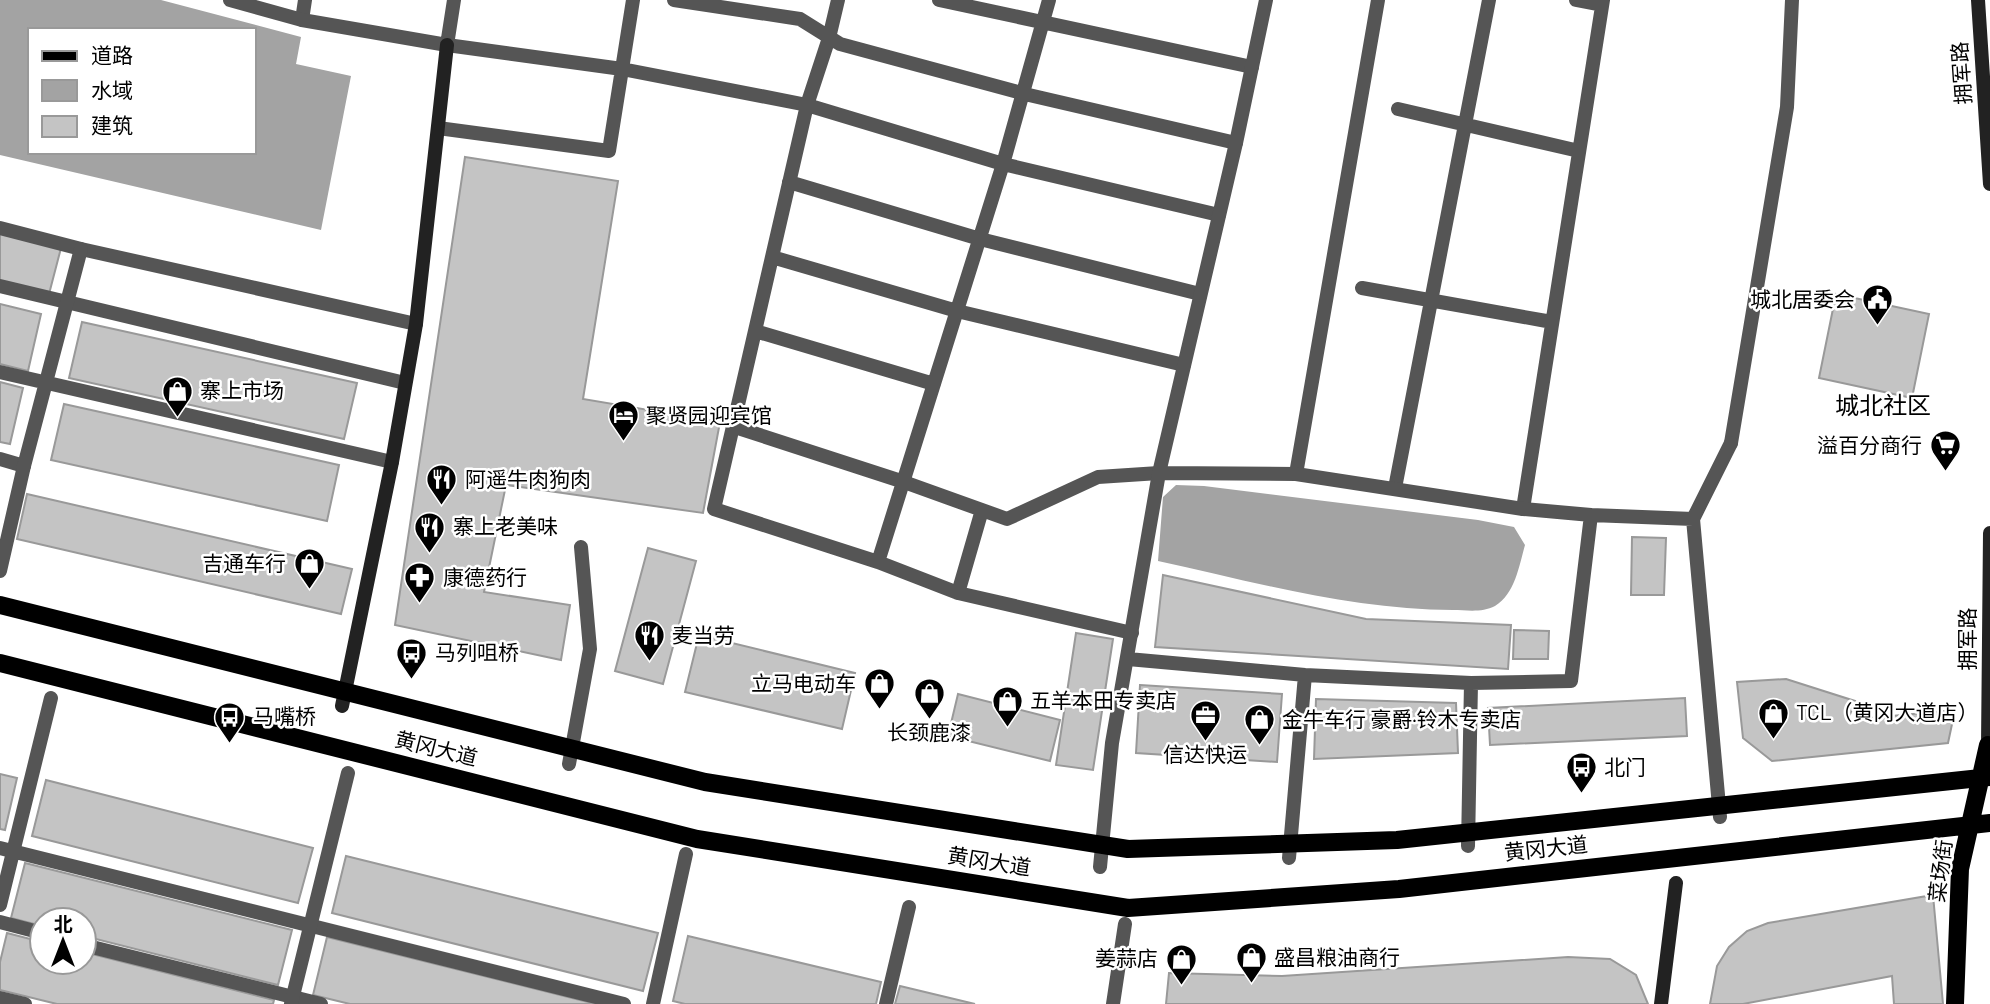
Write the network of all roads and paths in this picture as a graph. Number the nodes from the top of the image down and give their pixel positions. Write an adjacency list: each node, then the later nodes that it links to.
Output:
1 (230, 0): 16 (street)
2 (305, 0): 16 (street)
3 (454, 0): 19 (street)
4 (633, 0): 21 (street)
5 (674, 0): 18 (street)
6 (838, 0): 18 (street)
7 (939, 0): 17 (street)
8 (1049, 0): 17 (street)
9 (1266, 0): 20 (street)
10 (1378, 0): 56 (street)
11 (1489, 0): 25 (street)
12 (1576, 0): 15 (street)
13 (1793, 0): 62 (street)
14 (1978, 0): 31 (street, 拥军路)
15 (1603, 2): 28 (street)
16 (302, 20): 19 (street)
17 (1043, 22): 20 (street); 22 (street)
18 (830, 38): 22 (street); 23 (street)
19 (447, 45): 21 (street); 26 (street)
20 (1252, 67): 27 (street)
21 (622, 69): 23 (street); 26 (street)
22 (1023, 94): 27 (street); 29 (street)
23 (807, 105): 29 (street); 30 (street)
24 (1398, 108): 25 (street)
25 (1465, 124): 28 (street); 40 (street)
26 (438, 128): 44 (street)
27 (1236, 143): 32 (street)
28 (1579, 151): 43 (street)
29 (1003, 164): 32 (street); 34 (street)
30 (789, 182): 34 (street); 36 (street)
31 (1990, 184)
32 (1219, 215): 39 (street)
33 (0, 228): 35 (street)
34 (980, 239): 39 (street); 42 (street)
35 (81, 249): 41 (street); 44 (street)
36 (772, 257): 42 (street); 45 (street)
37 (0, 286): 41 (street)
38 (1362, 288): 40 (street)
39 (1200, 295): 46 (street)
40 (1431, 300): 43 (street); 58 (street)
41 (67, 303): 48 (street); 49 (street)
42 (957, 311): 46 (street); 50 (street)
43 (1552, 322): 60 (street)
44 (416, 324): 48 (street)
45 (755, 331): 50 (street); 51 (street)
46 (1184, 365): 55 (street)
47 (0, 372): 49 (street)
48 (405, 383): 53 (street)
49 (45, 384): 53 (street); 54 (street)
50 (934, 384): 57 (street)
51 (732, 426): 57 (street); 65 (street)
52 (0, 459): 54 (street)
53 (392, 462): 75 (street)
54 (24, 466): 66 (street)
55 (1159, 473): 56 (street); 59 (street); 69 (street)
56 (1296, 474): 58 (street)
57 (904, 482): 59 (street); 65 (street)
58 (1395, 488): 60 (street)
59 (982, 509): 67 (street)
60 (1523, 509): 61 (street)
61 (1591, 515): 62 (street); 73 (street)
62 (1693, 519): 80 (street)
63 (1990, 533): 76 (street, 拥军路)
64 (581, 547): 77 (street)
65 (878, 562): 67 (street)
66 (0, 571)
67 (958, 593): 69 (street)
68 (0, 605): 79 (main road, 黄冈大道)
69 (1132, 634): 70 (street)
70 (1128, 659): 72 (street); 87 (street)
71 (0, 663): 82 (main road, 黄冈大道)
72 (1305, 675): 73 (street); 86 (street)
73 (1471, 683): 83 (street)
74 (51, 698): 89 (street)
75 (342, 706)
76 (1988, 745): 79 (main road, 菜场街)
77 (569, 764)
78 (348, 773): 97 (street)
79 (1985, 778): 82 (main road, 菜场街)
80 (1720, 817)
81 (1990, 823): 82 (main road, 黄冈大道)
82 (1970, 825): 104 (main road, 菜场街)
83 (1468, 846)
84 (0, 848): 99 (street)
85 (687, 854): 100 (street)
86 (1289, 858)
87 (1100, 867)
88 (1676, 883): 103 (street)
89 (0, 905)
90 (909, 907): 101 (street)
91 (0, 922): 93 (street)
92 (1125, 924): 102 (street)
93 (28, 929)
94 (98, 948): 98 (street)
95 (0, 998): 96 (street)
96 (25, 1004)
97 (291, 1004)
98 (321, 1004)
99 (624, 1004)
100 (653, 1004)
101 (886, 1004)
102 (1113, 1004)
103 (1661, 1004)
104 (1955, 1004)

